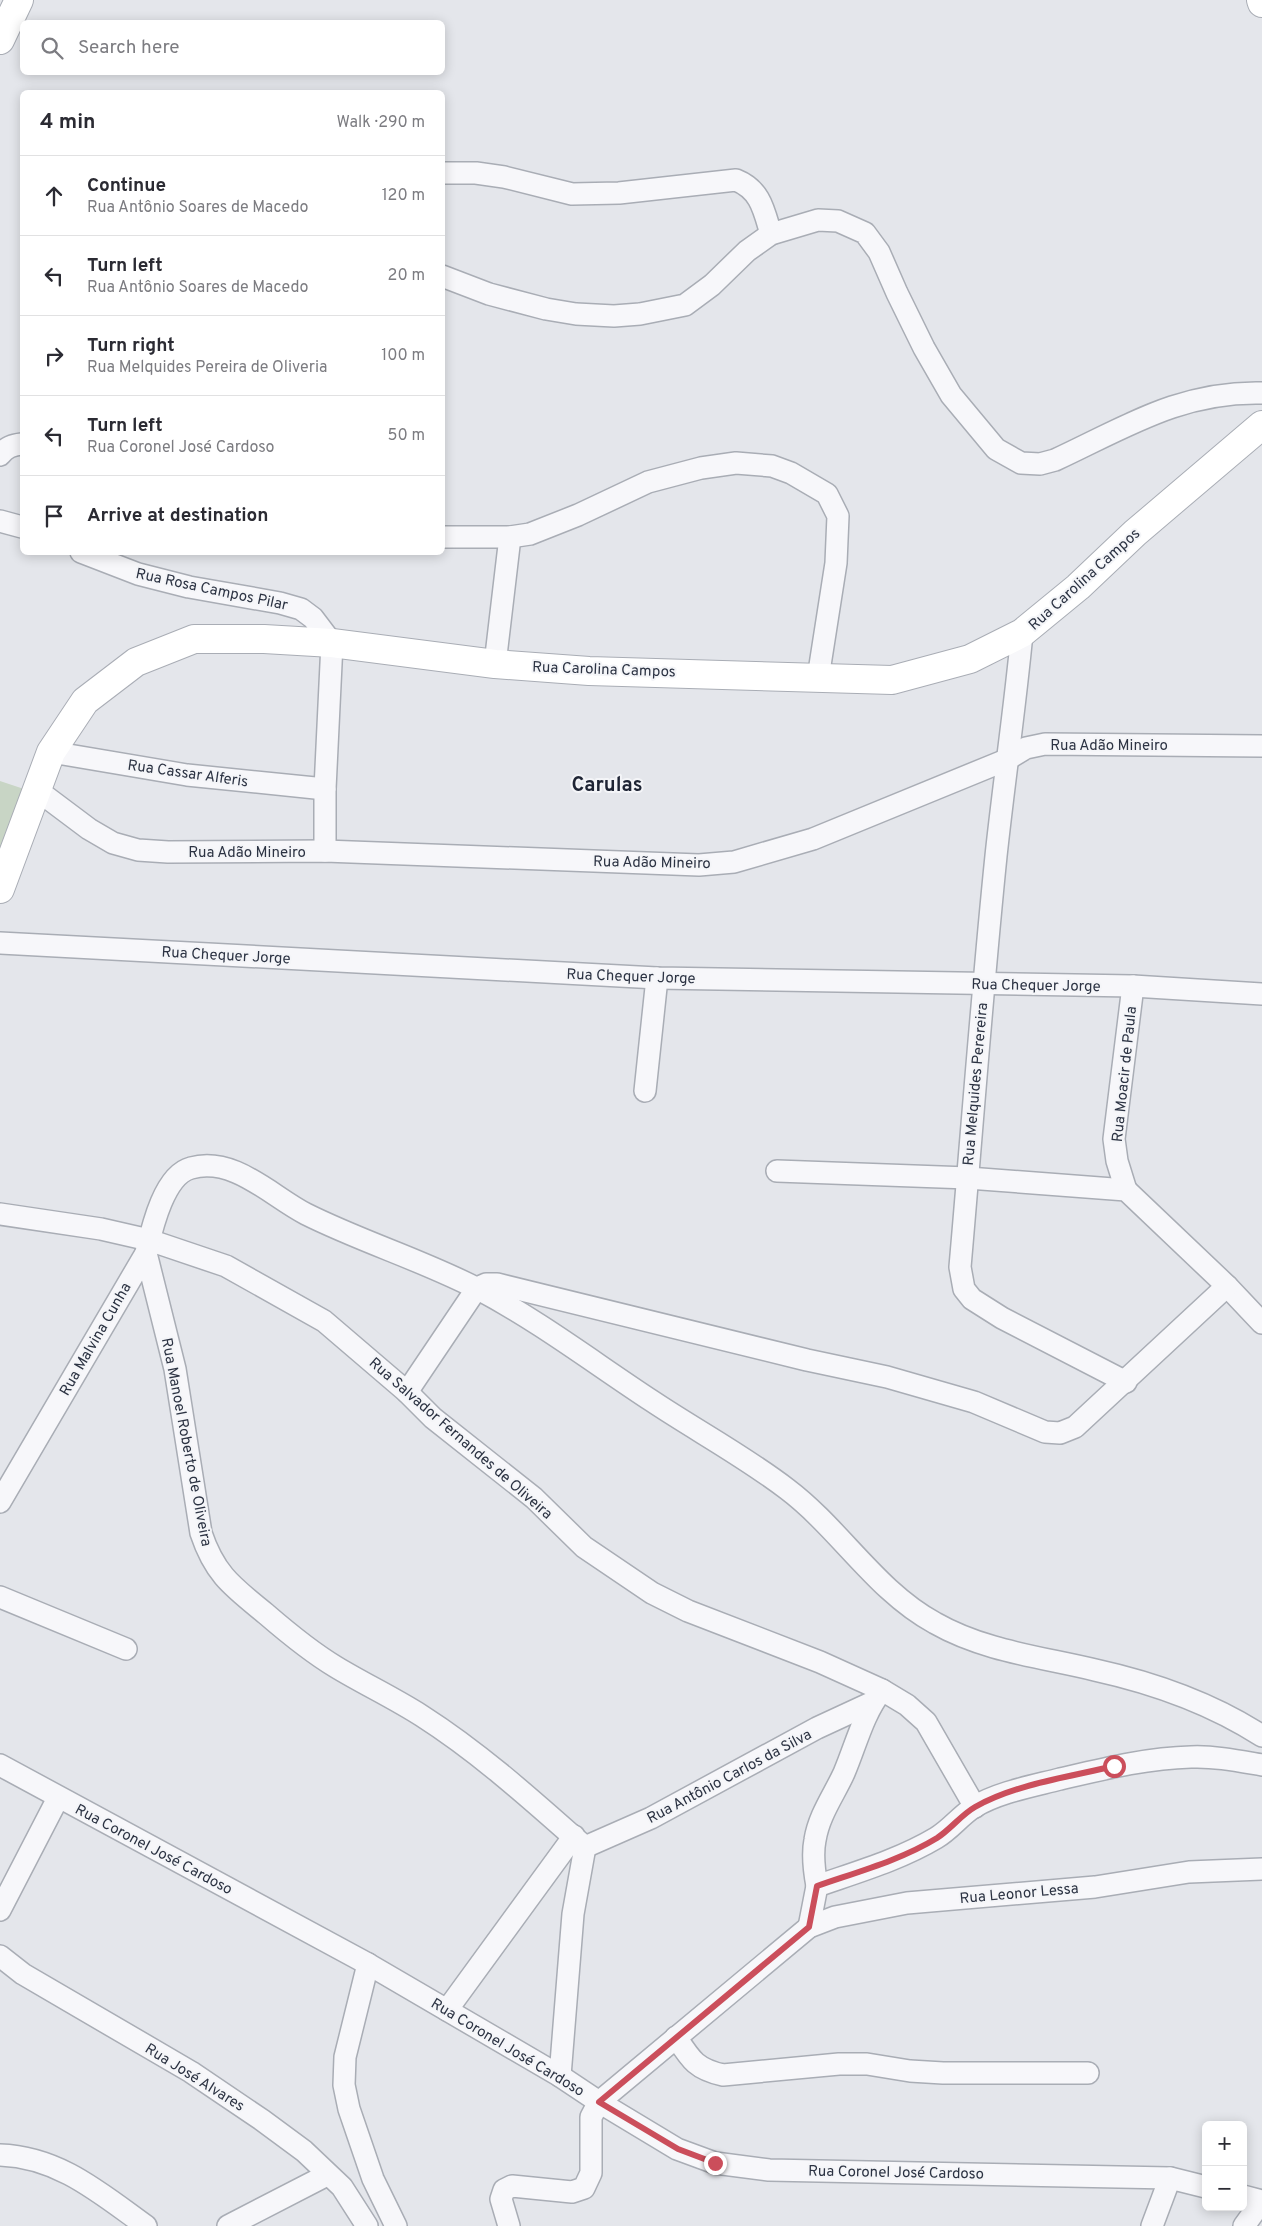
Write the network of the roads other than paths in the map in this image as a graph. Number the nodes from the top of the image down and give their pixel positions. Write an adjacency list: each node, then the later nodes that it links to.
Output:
1 (19, 0): 2 (main road)
2 (0, 40)
3 (445, 172): 4 (street)
4 (772, 234): 5 (street); 6 (street)
5 (445, 277)
6 (1262, 393)
7 (1262, 425): 13 (main road, Rua Carolina Campos)
8 (0, 521): 9 (street)
9 (20, 526)
10 (445, 537): 11 (street)
11 (510, 537): 15 (street); 16 (street)
12 (89, 555): 14 (street, Rua Rosa Campos Pilar)
13 (1022, 634): 16 (main road, Rua Carolina Campos); 19 (street, Rua Melquides Perereira)
14 (332, 643): 15 (main road, Rua Carolina Campos); 18 (main road, Rua Carolina Campos); 20 (street)
15 (495, 664): 16 (main road, Rua Carolina Campos)
16 (818, 678)
17 (1262, 746): 19 (street, Rua Adão Mineiro)
18 (51, 752): 20 (street, Rua Cassar Alferis); 21 (main road, Rua Carolina Campos)
19 (1006, 760): 22 (street, Rua Adão Mineiro); 26 (street, Rua Melquides Perereira)
20 (325, 789): 22 (street)
21 (37, 790): 22 (street, Rua Adão Mineiro); 23 (main road, Rua Carolina Campos)
22 (325, 851)
23 (0, 889)
24 (0, 943): 25 (street, Rua Chequer Jorge)
25 (658, 978): 26 (street, Rua Chequer Jorge); 29 (street)
26 (983, 984): 27 (street, Rua Chequer Jorge); 31 (street, Rua Melquides Perereira)
27 (1133, 986): 28 (street, Rua Chequer Jorge); 32 (street, Rua Moacir de Paula)
28 (1262, 994)
29 (645, 1091)
30 (777, 1170): 31 (street)
31 (968, 1178): 32 (street); 38 (street, Rua Melquides Perereira)
32 (1126, 1190): 35 (street)
33 (0, 1214): 34 (street, Rua Salvador Fernandes de Oliveira)
34 (147, 1246): 36 (street, Rua Malvina Cunha); 39 (street, Rua Salvador Fernandes de Oliveira); 40 (street, Rua Malvina Cunha); 49 (street, Rua Manoel Roberto de Oliveira)
35 (1227, 1286): 37 (street); 38 (street)
36 (477, 1288): 38 (street); 39 (street); 44 (street)
37 (1262, 1323)
38 (1126, 1382)
39 (407, 1392): 43 (street, Rua Salvador Fernandes de Oliveira)
40 (0, 1502)
41 (0, 1597): 42 (street)
42 (126, 1650)
43 (877, 1696): 48 (street, Rua Salvador Fernandes de Oliveira); 49 (street, Rua Antônio Carlos da Silva); 51 (street)
44 (1262, 1736)
45 (0, 1765): 47 (street, Rua Coronel José Cardoso)
46 (1262, 1765): 48 (street)
47 (58, 1798): 52 (street); 55 (street, Rua Coronel José Cardoso)
48 (975, 1807): 51 (street)
49 (579, 1842): 56 (street); 59 (street)
50 (1262, 1869): 53 (street, Rua Leonor Lessa)
51 (817, 1886): 53 (street)
52 (0, 1910)
53 (809, 1927): 57 (street, Rua Leonor Lessa)
54 (0, 1956): 62 (street, Rua José Alvares)
55 (368, 1964): 56 (street, Rua Coronel José Cardoso); 70 (street)
56 (448, 2010): 59 (street, Rua Coronel José Cardoso)
57 (676, 2037): 58 (street); 60 (street, Rua Leonor Lessa)
58 (1088, 2073)
59 (560, 2076): 60 (street, Rua Coronel José Cardoso)
60 (599, 2102): 63 (street, Rua Coronel José Cardoso); 71 (street)
61 (0, 2155): 67 (street)
62 (328, 2175): 68 (street); 69 (street, Rua José Alvares)
63 (1170, 2178): 64 (street, Rua Coronel José Cardoso); 72 (street)
64 (1202, 2186)
65 (1247, 2197): 66 (street)
66 (1262, 2201): 73 (street)
67 (146, 2226)
68 (228, 2226)
69 (366, 2226)
70 (396, 2226)
71 (509, 2226)
72 (1152, 2226)
73 (1244, 2226)

